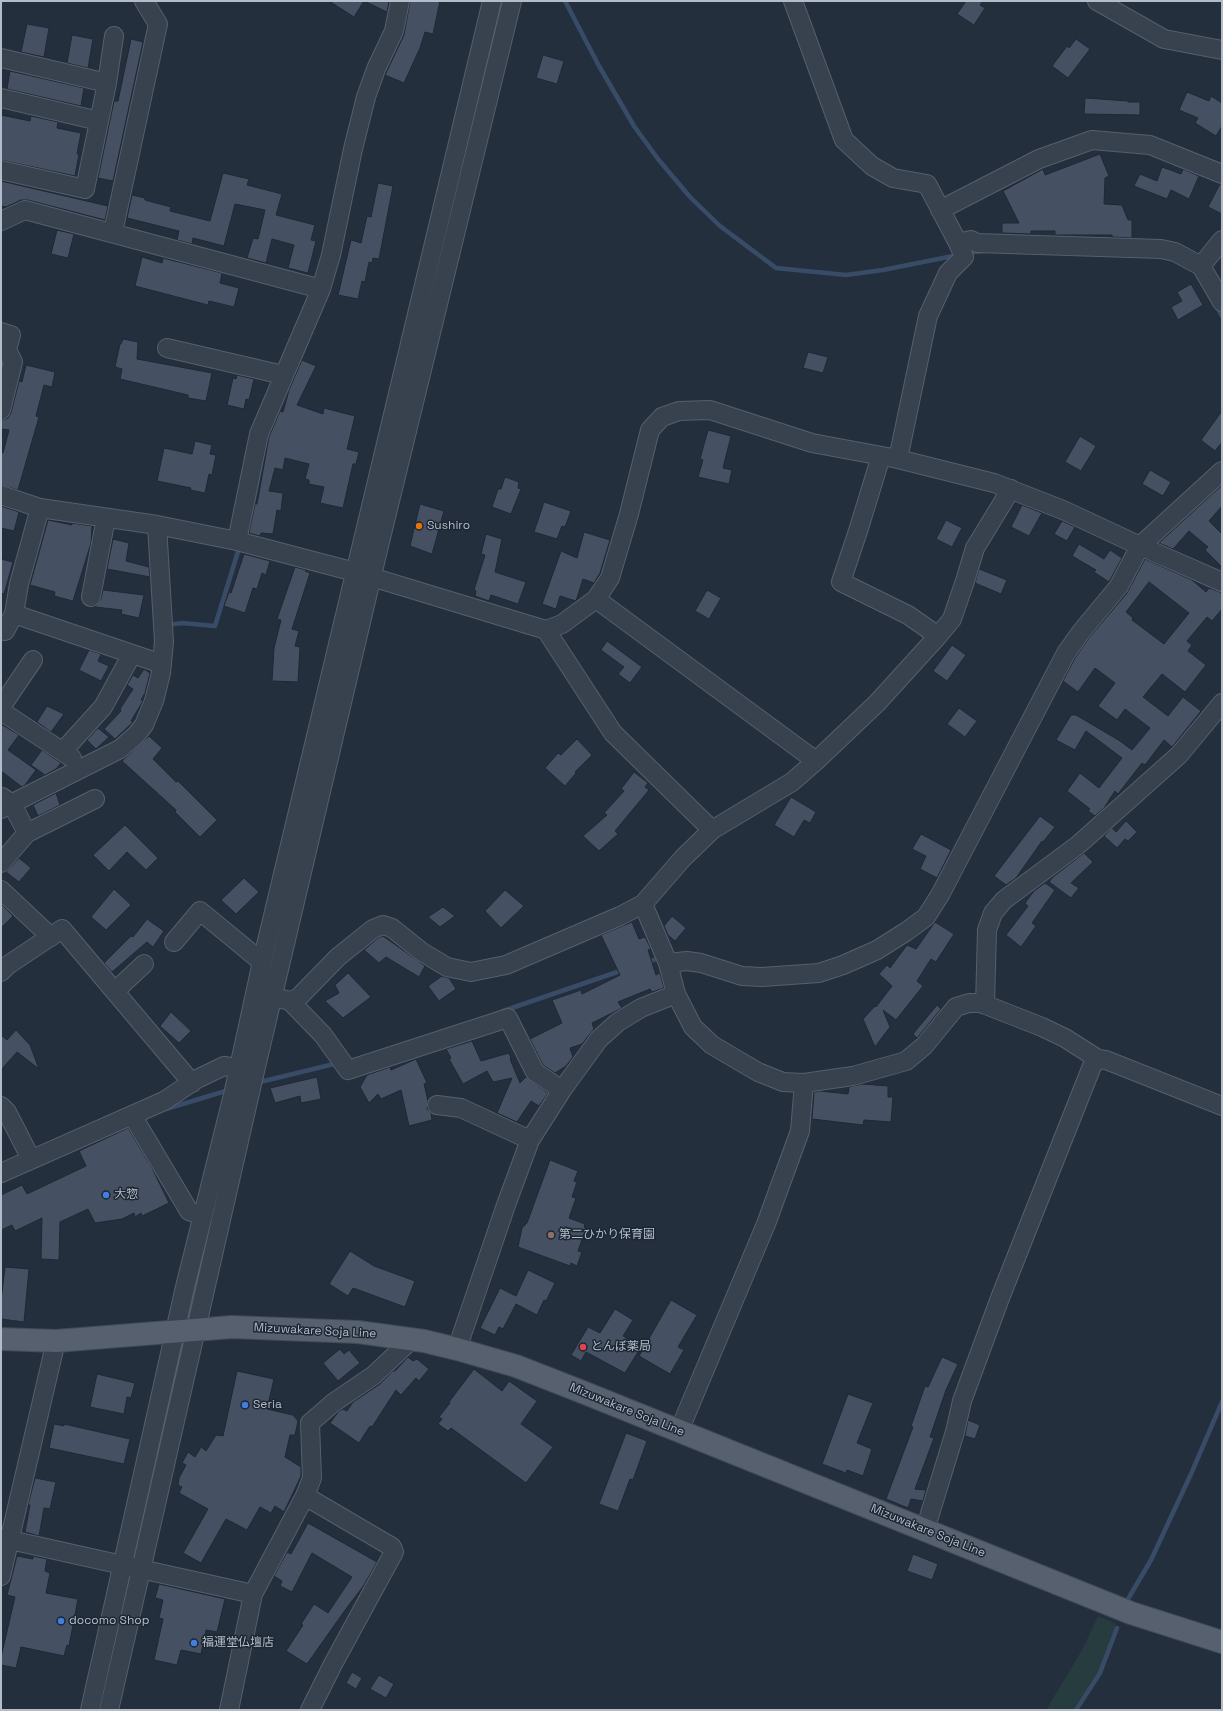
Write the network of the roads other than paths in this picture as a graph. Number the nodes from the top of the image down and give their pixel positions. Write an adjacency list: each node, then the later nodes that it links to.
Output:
1 (144, 1): 17 (street)
2 (400, 1): 21 (street)
3 (492, 1): 36 (street)
4 (512, 1): 36 (street)
5 (793, 1): 15 (street)
6 (1097, 1): 8 (street)
7 (114, 36): 10 (street)
8 (1222, 50)
9 (1, 58): 10 (street)
10 (107, 83): 12 (street)
11 (1, 98): 12 (street)
12 (99, 121): 13 (street)
13 (1, 170)
14 (1222, 174): 15 (street)
15 (940, 210): 19 (street)
16 (1, 221): 17 (street)
17 (113, 232): 21 (street)
18 (1222, 240): 20 (street)
19 (963, 246): 20 (street); 27 (street)
20 (1201, 266): 22 (street)
21 (321, 289): 25 (street)
22 (1222, 302)
23 (1, 332): 26 (street)
24 (167, 348): 25 (street)
25 (279, 374): 34 (street)
26 (1, 410)
27 (889, 458): 29 (street); 39 (street); 43 (street)
28 (1222, 471): 35 (street)
29 (1011, 488): 35 (street); 43 (street)
30 (1, 495): 31 (street)
31 (40, 508): 32 (street); 40 (street)
32 (106, 518): 33 (street); 38 (street)
33 (156, 525): 34 (street); 46 (street)
34 (240, 542): 36 (street)
35 (1136, 545): 37 (street); 62 (street)
36 (364, 574): 41 (street); 63 (street); 68 (street)
37 (1222, 582)
38 (91, 597)
39 (596, 599): 41 (street); 51 (street)
40 (14, 614): 42 (street); 44 (street)
41 (546, 630): 55 (street)
42 (5, 631)
43 (938, 636): 51 (street)
44 (132, 654): 46 (street); 50 (street)
45 (33, 660): 48 (street)
46 (162, 664): 52 (street)
47 (1222, 703): 69 (street)
48 (1, 707)
49 (1, 711): 50 (street)
50 (63, 751): 52 (street)
51 (816, 760): 55 (street)
52 (80, 770): 54 (street)
53 (95, 800): 56 (street)
54 (9, 806): 56 (street)
55 (712, 830): 59 (street)
56 (28, 833): 57 (street)
57 (1, 863)
58 (1, 890): 60 (street)
59 (643, 904): 62 (street); 68 (street)
60 (51, 937): 65 (street); 66 (street)
61 (174, 942): 63 (street)
62 (666, 958): 67 (street)
63 (262, 962): 68 (street)
64 (144, 964): 66 (street)
65 (1, 972)
66 (114, 991): 72 (street)
67 (676, 994): 73 (street); 74 (street)
68 (273, 997): 71 (street); 74 (street)
69 (985, 1005): 70 (street); 73 (street)
70 (1098, 1059): 77 (street); 91 (street)
71 (244, 1081): 72 (street); 82 (street); 83 (street)
72 (192, 1083): 78 (street)
73 (804, 1083): 89 (street)
74 (562, 1090): 79 (street)
75 (437, 1105): 79 (street)
76 (1, 1106): 80 (street)
77 (1222, 1106)
78 (134, 1119): 80 (street); 82 (street)
79 (530, 1140): 88 (street)
80 (31, 1159): 81 (street)
81 (1, 1173)
82 (203, 1216): 84 (street)
83 (197, 1329): 84 (main road, Mizuwakare Soja Line); 86 (main road, Mizuwakare Soja Line); 94 (street)
84 (176, 1331): 87 (main road, Mizuwakare Soja Line); 93 (street)
85 (1, 1339): 87 (main road, Mizuwakare Soja Line)
86 (412, 1339): 88 (main road, Mizuwakare Soja Line); 90 (street)
87 (56, 1341): 92 (street)
88 (457, 1349): 89 (main road, Mizuwakare Soja Line)
89 (679, 1431): 91 (main road, Mizuwakare Soja Line)
90 (305, 1496): 96 (street); 101 (street)
91 (925, 1530): 97 (main road, Mizuwakare Soja Line)
92 (5, 1539): 93 (street); 95 (street)
93 (123, 1565): 94 (street); 98 (street)
94 (141, 1569): 96 (street); 99 (street)
95 (1, 1576)
96 (253, 1594): 100 (street)
97 (1222, 1642)
98 (90, 1710)
99 (109, 1710)
100 (229, 1710)
101 (310, 1710)

